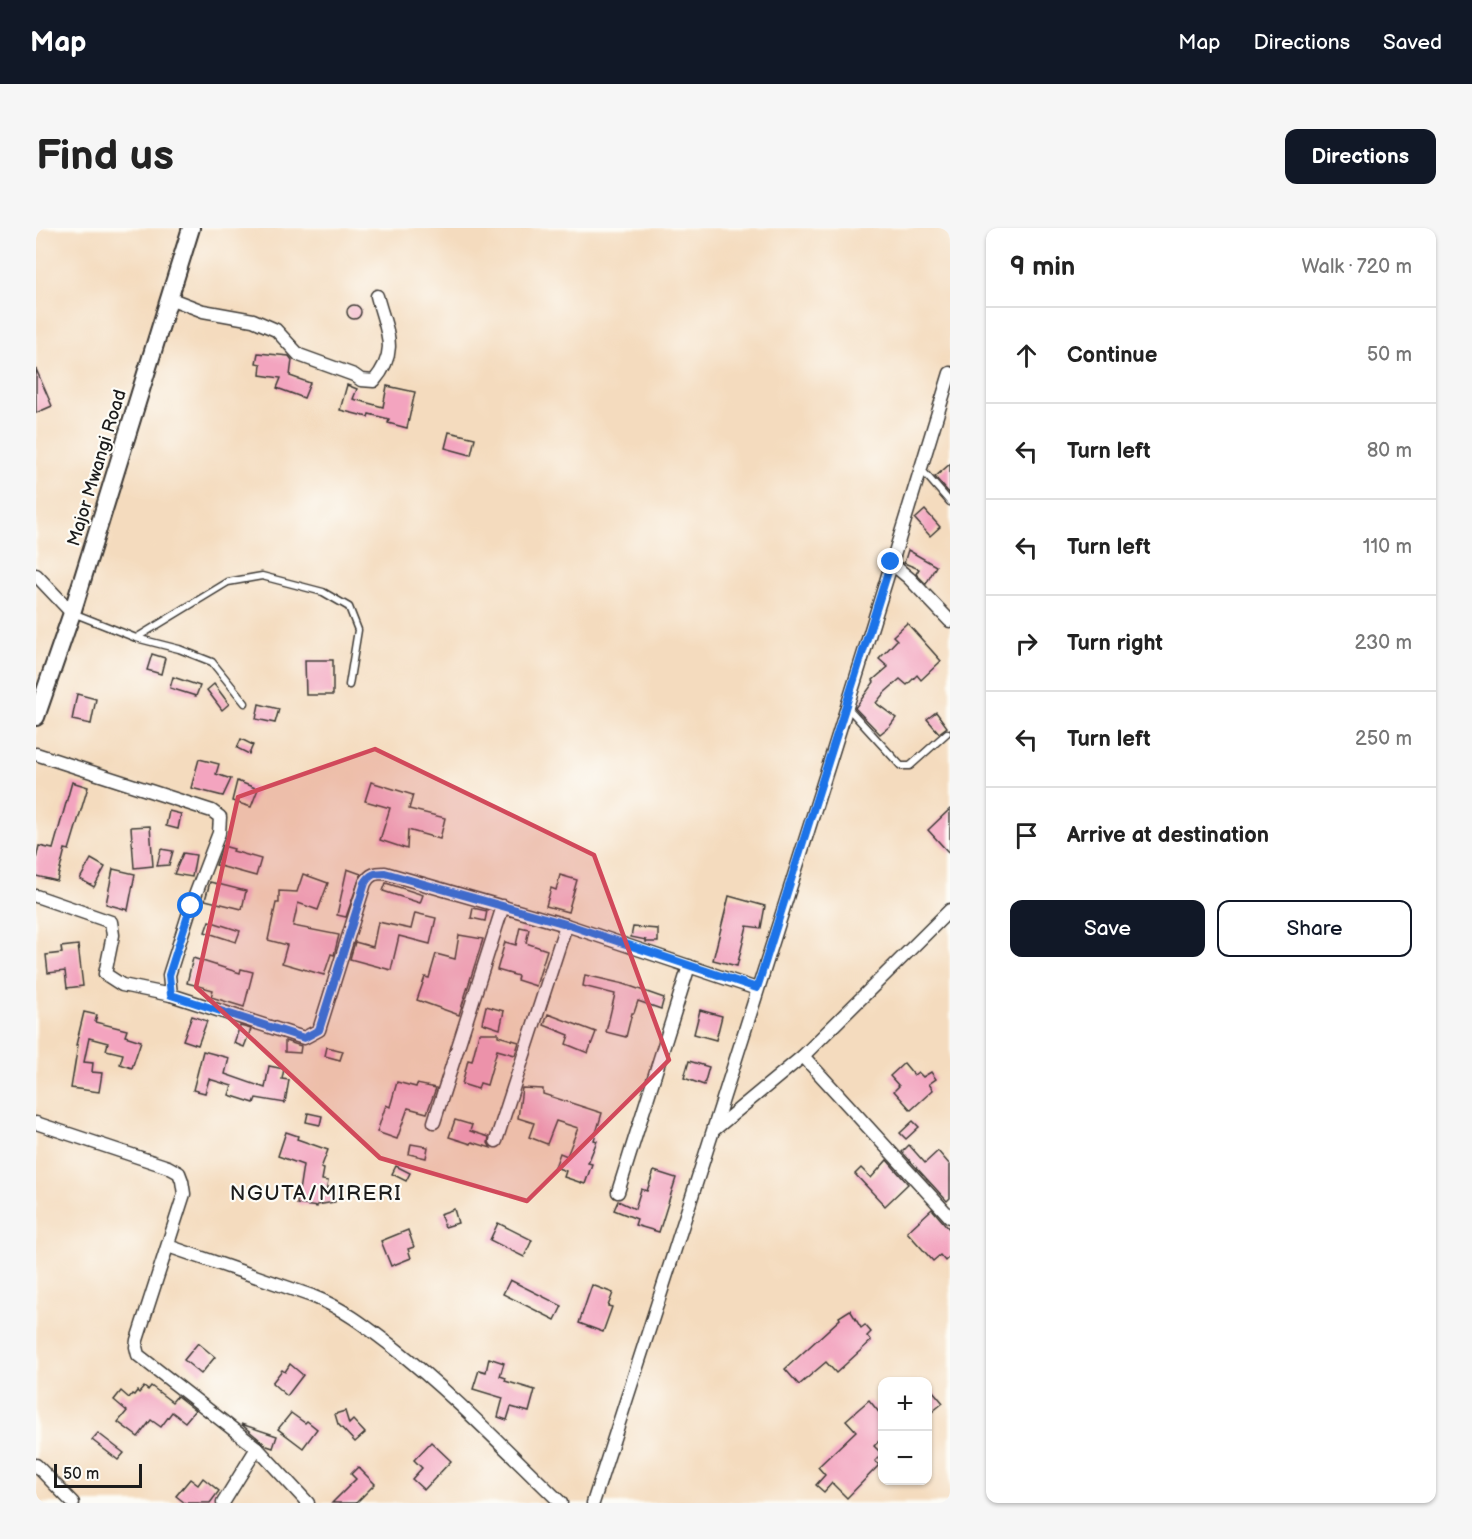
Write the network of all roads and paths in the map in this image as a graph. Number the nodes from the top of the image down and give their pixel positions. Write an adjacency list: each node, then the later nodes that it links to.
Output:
1 (191, 228): 3 (street, Major Mwangi Road)
2 (377, 296): 3 (street)
3 (169, 298): 9 (street, Major Mwangi Road)
4 (950, 373): 5 (street)
5 (921, 469): 6 (lane); 7 (street)
6 (950, 502)
7 (891, 562): 10 (street); 14 (street)
8 (36, 575): 9 (street)
9 (72, 613): 11 (lane); 15 (street, Major Mwangi Road)
10 (950, 621)
11 (136, 638): 12 (lane); 13 (lane)
12 (349, 685)
13 (245, 703)
14 (846, 706): 16 (lane); 23 (street)
15 (36, 717)
16 (947, 733)
17 (36, 754): 24 (street)
18 (36, 896): 24 (street)
19 (503, 906): 21 (street); 24 (street); 26 (street)
20 (950, 910): 25 (street)
21 (566, 924): 22 (street); 29 (street)
22 (689, 966): 23 (street); 30 (street)
23 (757, 988): 28 (street)
24 (171, 995)
25 (803, 1056): 28 (street); 31 (street)
26 (434, 1122)
27 (36, 1123): 32 (street)
28 (715, 1129): 39 (street)
29 (496, 1141)
30 (618, 1192)
31 (950, 1217)
32 (168, 1246): 33 (street); 38 (street)
33 (257, 1448): 36 (street); 37 (street)
34 (36, 1465): 35 (street)
35 (73, 1503)
36 (223, 1503)
37 (308, 1503)
38 (561, 1503)
39 (593, 1503)

